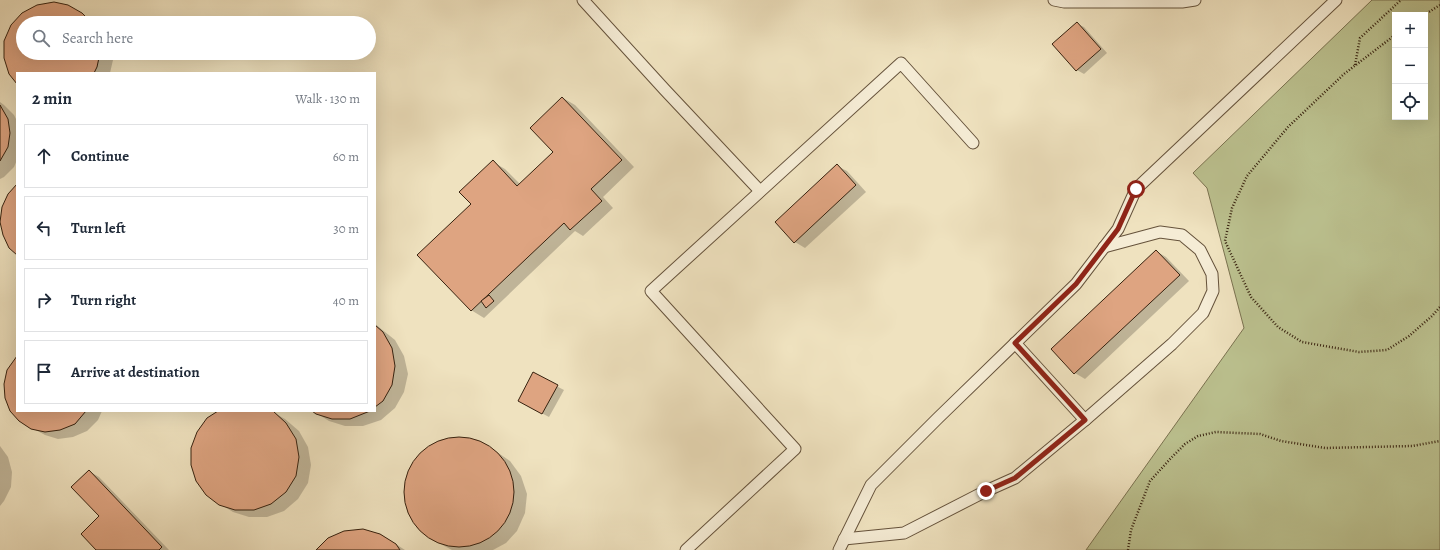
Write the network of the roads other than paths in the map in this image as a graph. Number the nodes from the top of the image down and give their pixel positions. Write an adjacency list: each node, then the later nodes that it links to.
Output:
1 (583, 0): 6 (lane)
2 (1054, 0): 3 (lane)
3 (1195, 0)
4 (1336, 0): 7 (lane)
5 (973, 143): 6 (lane)
6 (760, 191): 11 (lane)
7 (1104, 248): 8 (lane); 9 (lane)
8 (1015, 343): 9 (lane); 10 (lane)
9 (1085, 420): 10 (lane)
10 (844, 539): 12 (lane)
11 (686, 550)
12 (839, 550)

